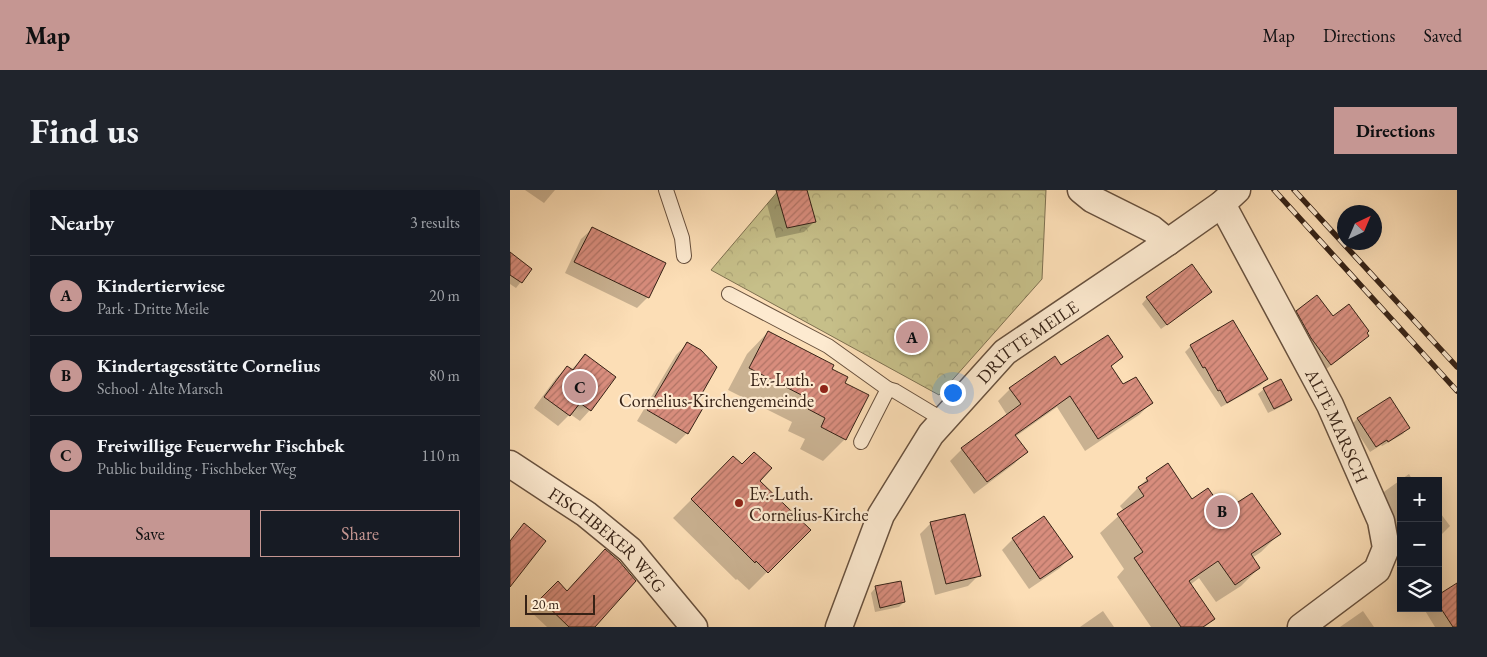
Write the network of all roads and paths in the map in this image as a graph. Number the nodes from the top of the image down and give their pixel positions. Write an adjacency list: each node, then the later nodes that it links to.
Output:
1 (666, 190): 5 (lane)
2 (1082, 190): 4 (street)
3 (1229, 197): 4 (street, DRITTE MEILE); 13 (street, ALTE MARSCH)
4 (1168, 242): 8 (street, DRITTE MEILE)
5 (684, 256)
6 (729, 294): 7 (lane)
7 (888, 389): 8 (lane); 9 (lane)
8 (942, 422): 12 (street, DRITTE MEILE)
9 (861, 442)
10 (510, 464): 11 (street, FISCHBEKER WEG)
11 (694, 627)
12 (839, 627)
13 (1301, 627)

